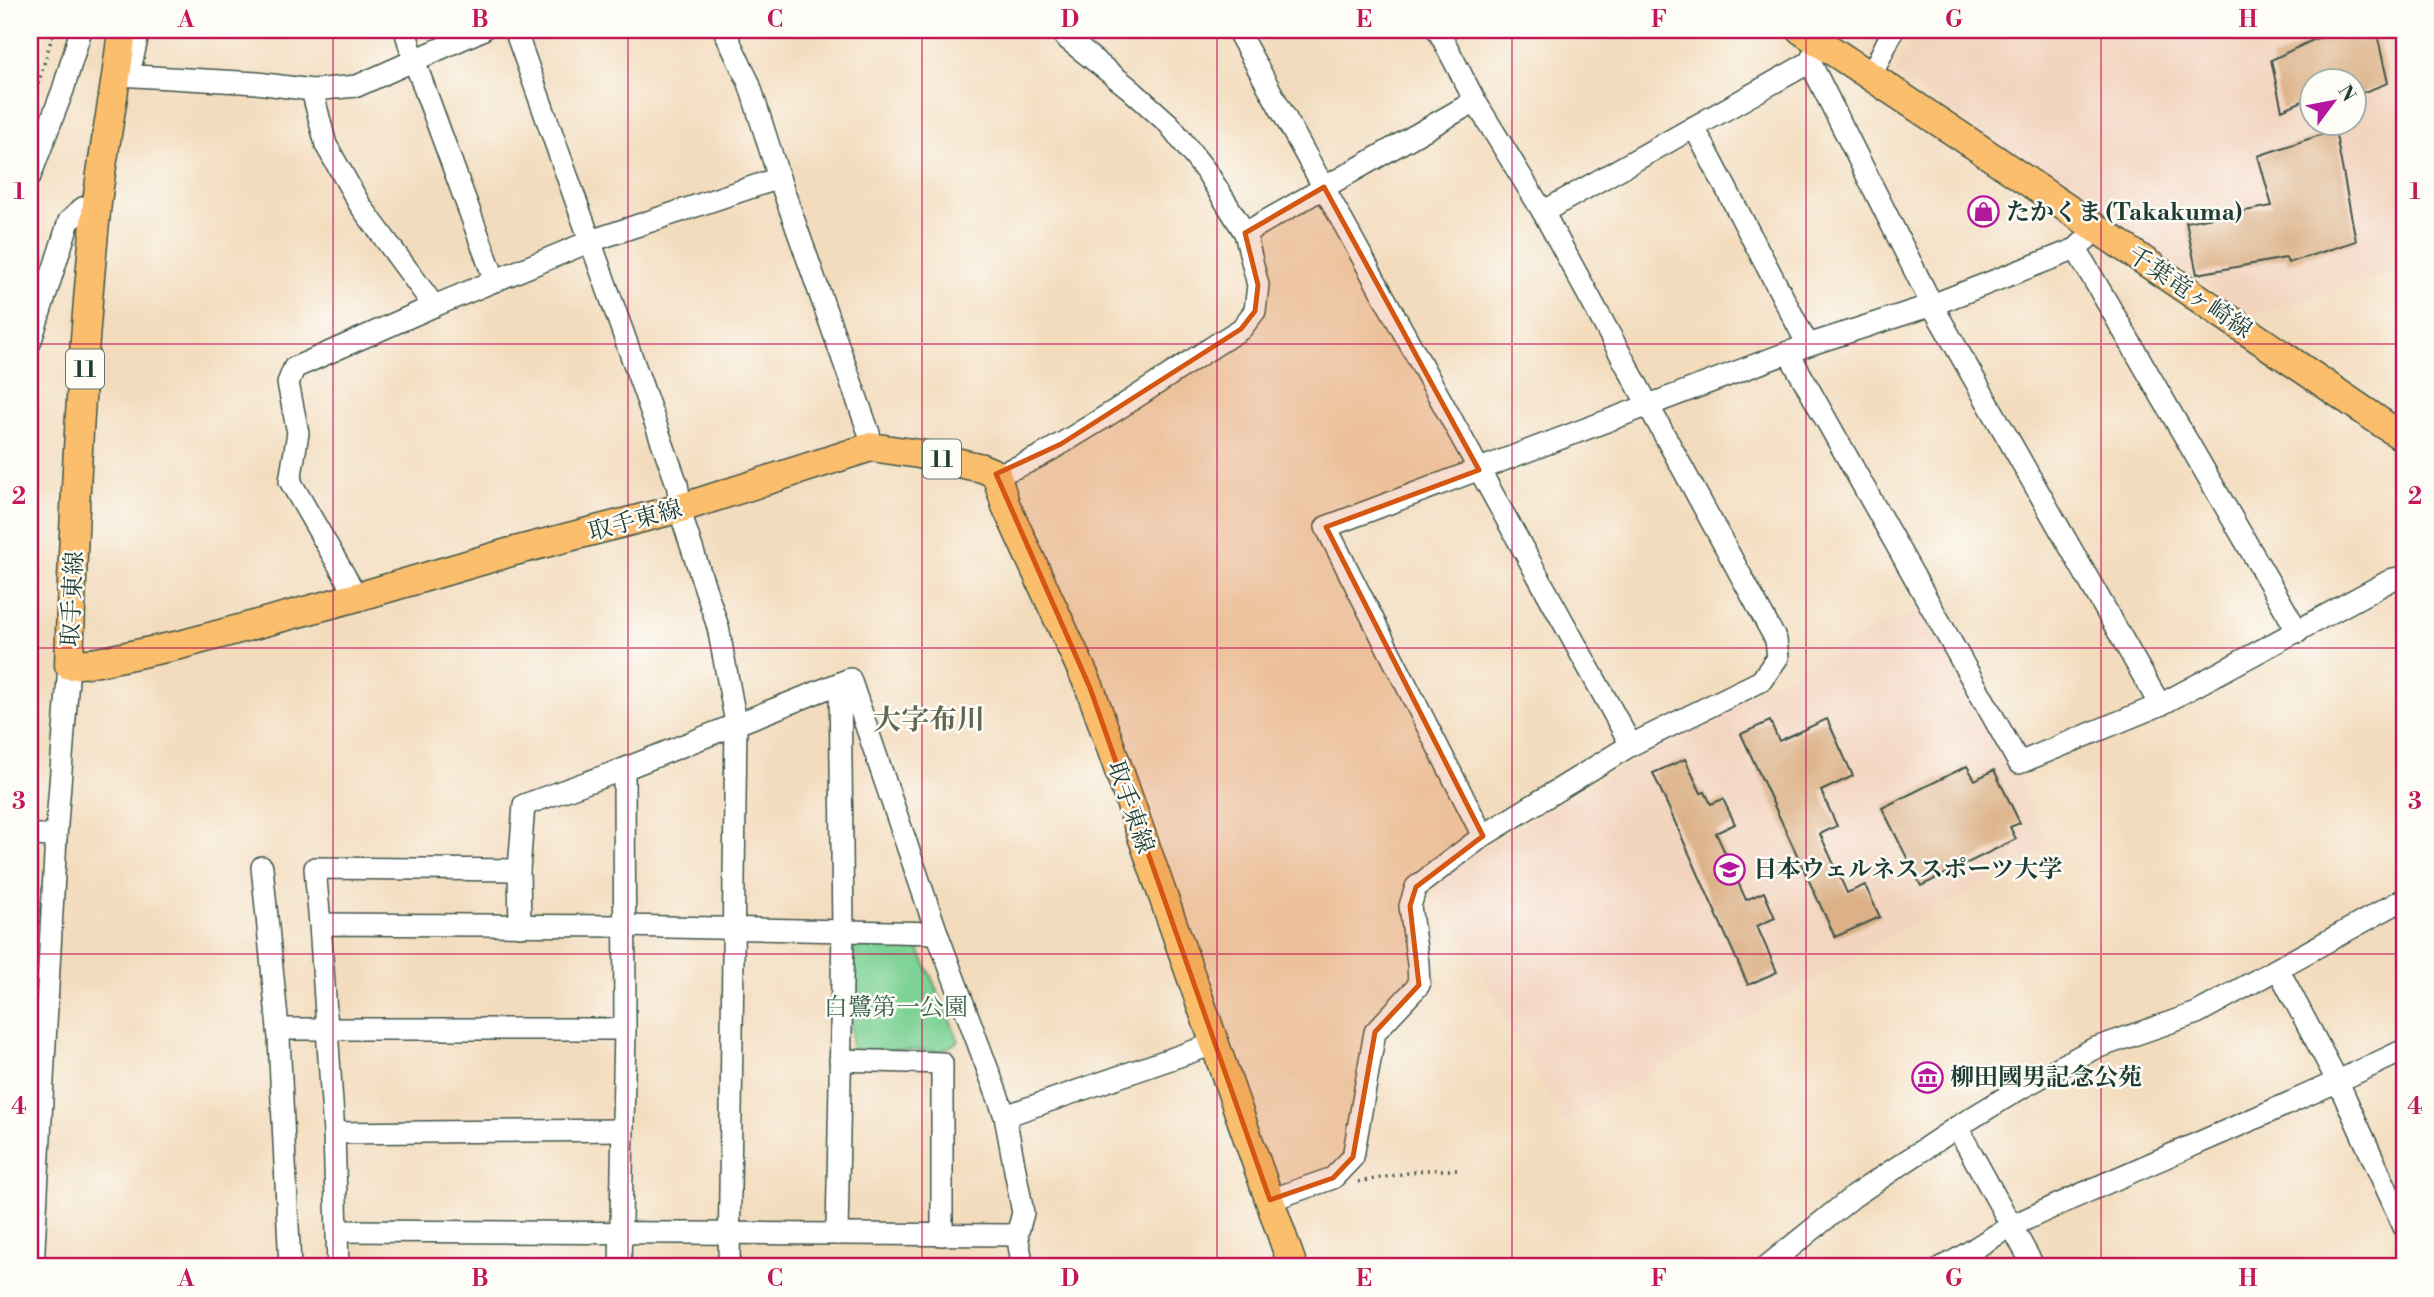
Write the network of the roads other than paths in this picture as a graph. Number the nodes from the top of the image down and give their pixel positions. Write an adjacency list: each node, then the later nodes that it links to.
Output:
1 (81, 30): 19 (street)
2 (122, 30): 14 (main road, 取手東線 / 11)
3 (139, 30): 14 (street)
4 (405, 30): 13 (street)
5 (482, 30): 13 (street)
6 (515, 30): 26 (street)
7 (724, 30): 20 (street)
8 (1060, 30): 25 (street)
9 (1237, 30): 21 (street)
10 (1438, 30): 17 (street)
11 (1893, 30): 15 (street)
12 (1810, 44): 15 (main road, 千葉竜ヶ崎線); 18 (street); 29 (street)
13 (414, 60): 16 (street); 28 (street)
14 (118, 75): 16 (street); 22 (main road, 取手東線 / 11)
15 (1871, 76): 24 (main road, 千葉竜ヶ崎線)
16 (312, 90): 30 (street)
17 (1475, 101): 21 (street); 23 (street)
18 (1694, 127): 23 (street); 32 (street)
19 (30, 176)
20 (779, 178): 26 (street); 35 (street)
21 (1324, 187): 25 (street); 36 (street)
22 (98, 202): 31 (street); 42 (main road, 取手東線 / 11)
23 (1544, 212): 33 (street)
24 (2098, 229): 27 (street); 34 (main road, 千葉竜ヶ崎線)
25 (1245, 233): 37 (street)
26 (591, 241): 28 (street); 38 (street)
27 (2076, 249): 29 (street); 41 (street)
28 (495, 281): 30 (street)
29 (1932, 305): 32 (street); 44 (street)
30 (434, 306): 40 (street)
31 (30, 343)
32 (1798, 349): 33 (street); 44 (street)
33 (1647, 407): 36 (street); 46 (street)
34 (2404, 438)
35 (872, 447): 37 (main road, 取手東線 / 11); 38 (main road, 取手東線 / 11)
36 (1479, 470): 46 (street); 49 (street)
37 (996, 474): 64 (main road, 取手東線 / 11)
38 (681, 508): 40 (main road, 取手東線 / 11); 45 (street)
39 (2404, 576): 41 (street)
40 (357, 597): 42 (main road, 取手東線 / 11)
41 (2298, 632): 44 (street)
42 (69, 665): 50 (street)
43 (841, 683): 45 (street); 58 (street); 59 (street)
44 (2160, 705)
45 (736, 723): 47 (street); 57 (street)
46 (1630, 745): 49 (street)
47 (624, 769): 52 (street); 56 (street)
48 (30, 834): 50 (street)
49 (1483, 836): 72 (street)
50 (57, 838): 81 (street)
51 (262, 867): 61 (street)
52 (519, 870): 54 (street); 55 (street)
53 (2404, 899): 60 (street)
54 (320, 924): 55 (street); 62 (street)
55 (520, 926): 56 (street)
56 (623, 926): 57 (street); 63 (street)
57 (732, 928): 58 (street); 77 (street)
58 (843, 930): 59 (street); 66 (street)
59 (937, 933): 68 (street)
60 (2278, 969): 67 (street); 69 (street)
61 (278, 1029): 62 (street); 82 (street)
62 (327, 1030): 63 (street); 71 (street)
63 (625, 1030): 70 (street)
64 (1214, 1044): 68 (street); 72 (main road, 取手東線 / 11)
65 (2404, 1050): 67 (street)
66 (840, 1060): 78 (street); 79 (street)
67 (2338, 1082): 73 (street); 74 (street)
68 (1005, 1116): 80 (street)
69 (1957, 1127): 73 (street); 88 (street)
70 (622, 1129): 71 (street); 76 (street)
71 (334, 1133): 75 (street)
72 (1270, 1200): 87 (main road, 取手東線 / 11)
73 (2012, 1226): 89 (street); 90 (street)
74 (2404, 1227)
75 (338, 1231): 76 (street); 83 (street)
76 (620, 1231): 77 (street); 84 (street)
77 (729, 1233): 78 (street); 85 (street)
78 (837, 1234): 79 (street)
79 (942, 1235): 80 (street)
80 (1017, 1235): 86 (street)
81 (33, 1267)
82 (290, 1267)
83 (338, 1267)
84 (620, 1267)
85 (729, 1267)
86 (1023, 1267)
87 (1293, 1267)
88 (1766, 1267)
89 (1942, 1267)
90 (2035, 1267)

